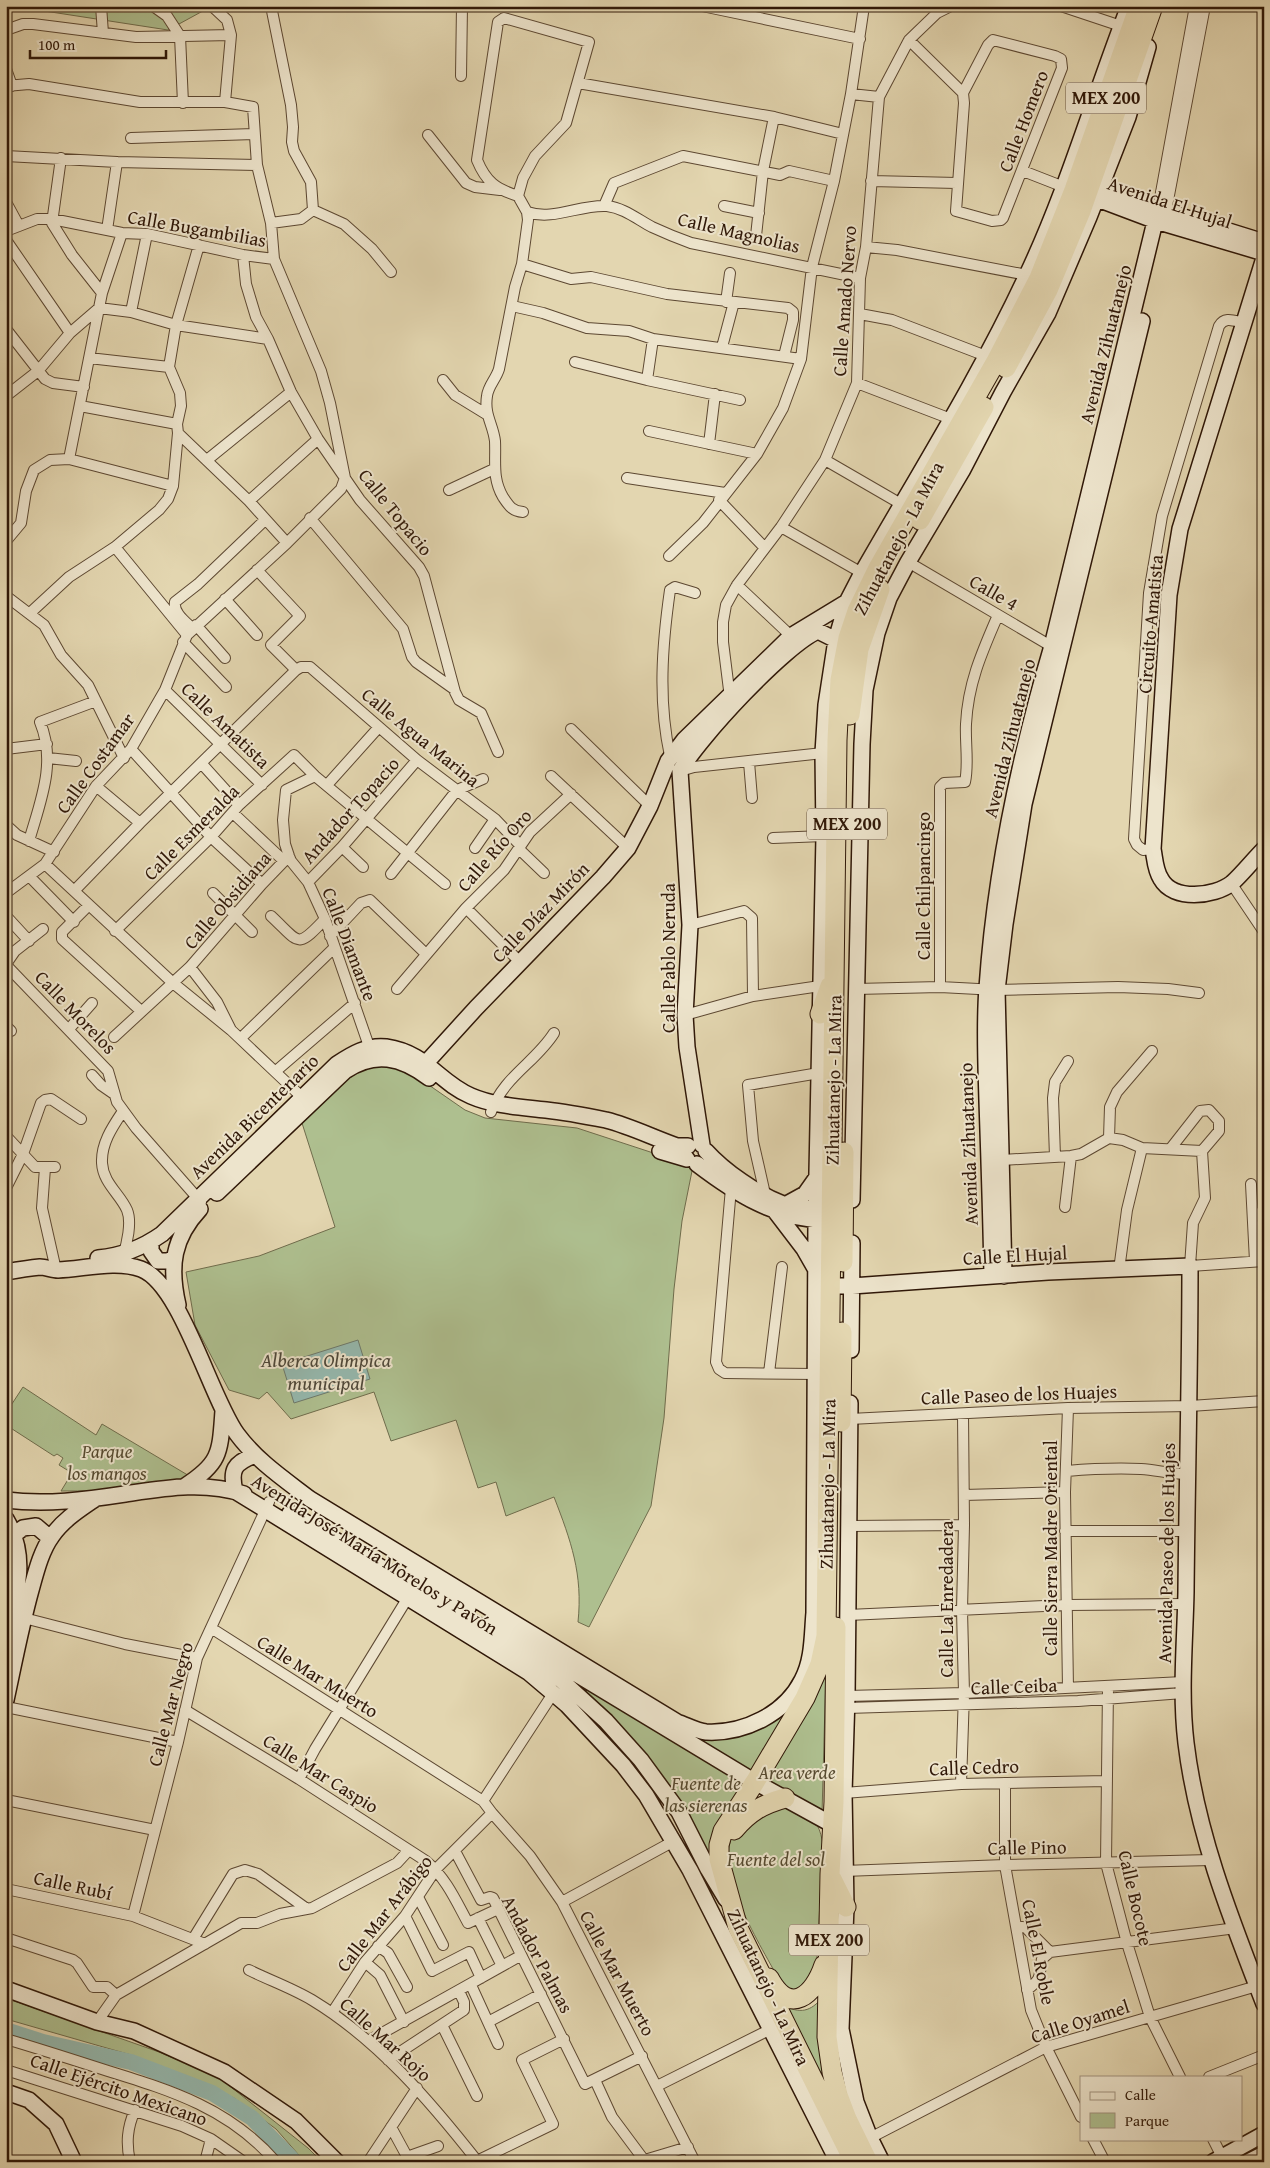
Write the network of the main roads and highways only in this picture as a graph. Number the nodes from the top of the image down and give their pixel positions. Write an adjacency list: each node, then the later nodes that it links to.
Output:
1 (1129, 6): 5 (main road)
2 (1139, 6): 5 (highway, Zihuatanejo - La Mira / MEX 200)
3 (1153, 6): 5 (highway, Zihuatanejo - La Mira / MEX 200)
4 (1161, 6): 5 (main road)
5 (1082, 187): 6 (main road, Avenida El Hujal); 10 (highway, Zihuatanejo - La Mira / MEX 200); 11 (main road); 17 (highway, Zihuatanejo - La Mira / MEX 200)
6 (1161, 216): 7 (main road, Avenida El Hujal); 8 (main road, Avenida El Hujal); 18 (main road, Avenida Zihuatanejo)
7 (1264, 242)
8 (1264, 253)
9 (1264, 258): 16 (main road, Circuito Amatista)
10 (957, 468): 27 (main road); 27 (highway, Zihuatanejo - La Mira / MEX 200)
11 (848, 602): 12 (main road); 13 (main road)
12 (836, 640): 13 (main road); 17 (main road)
13 (730, 702): 14 (main road, Calle Díaz Mirón); 15 (main road, Calle Pablo Neruda)
14 (659, 782): 15 (main road); 21 (main road, Calle Díaz Mirón)
15 (682, 798): 23 (main road, Calle Pablo Neruda)
16 (1264, 849)
17 (827, 981): 19 (highway); 27 (highway, Zihuatanejo - La Mira / MEX 200)
18 (992, 990): 34 (main road, Avenida Zihuatanejo); 34 (main road, Avenida Zihuatanejo)
19 (820, 1014): 24 (main road)
20 (371, 1053): 21 (main road, Avenida Bicentenario); 22 (main road); 25 (main road, Avenida Bicentenario)
21 (426, 1063): 22 (main road, Avenida Bicentenario)
22 (493, 1108): 23 (main road)
23 (696, 1153): 26 (main road); 26 (main road)
24 (817, 1177): 26 (main road); 27 (main road)
25 (200, 1201): 28 (main road, Avenida Bicentenario); 29 (main road, Avenida Bicentenario)
26 (780, 1207): 27 (main road); 32 (main road)
27 (836, 1214): 32 (main road, Avenida José María Morelos y Pavón); 35 (highway, Zihuatanejo - La Mira / MEX 200)
28 (156, 1238): 29 (main road); 29 (main road); 30 (main road, Avenida Bicentenario)
29 (175, 1252): 36 (main road, Avenida Bicentenario)
30 (121, 1260): 33 (main road, Avenida Bicentenario); 36 (main road, Avenida José María Morelos y Pavón)
31 (1190, 1266): 34 (main road, Calle El Hujal); 66 (main road, Avenida Paseo de los Huajes)
32 (816, 1270): 35 (main road, Avenida José María Morelos y Pavón)
33 (6, 1272)
34 (998, 1276): 35 (main road, Calle El Hujal)
35 (836, 1286): 37 (highway, Zihuatanejo - La Mira / MEX 200); 48 (main road, Avenida José María Morelos y Pavón); 49 (highway, Zihuatanejo - La Mira / MEX 200)
36 (180, 1311): 38 (main road, Avenida José María Morelos y Pavón)
37 (846, 1366): 55 (highway, Zihuatanejo - La Mira / MEX 200); 55 (main road)
38 (223, 1411): 39 (main road, Avenida José María Morelos y Pavón); 40 (main road)
39 (255, 1455): 41 (main road); 52 (main road, Avenida José María Morelos y Pavón)
40 (185, 1486): 41 (main road); 42 (main road)
41 (235, 1491): 44 (main road, Avenida José María Morelos y Pavón)
42 (96, 1498): 43 (main road); 47 (main road)
43 (6, 1500)
44 (268, 1506): 50 (main road, Avenida José María Morelos y Pavón); 50 (main road, Avenida José María Morelos y Pavón)
45 (6, 1519): 46 (main road)
46 (15, 1534): 47 (main road); 51 (main road)
47 (50, 1538): 53 (main road)
48 (814, 1558): 49 (highway); 52 (main road, Avenida José María Morelos y Pavón)
49 (826, 1588): 54 (highway, Zihuatanejo - La Mira / MEX 200)
50 (473, 1631): 52 (main road, Avenida José María Morelos y Pavón)
51 (6, 1635)
52 (561, 1673): 54 (main road, Avenida José María Morelos y Pavón); 60 (main road); 64 (main road)
53 (7, 1690)
54 (755, 1782): 56 (main road, Avenida José María Morelos y Pavón); 58 (highway, Zihuatanejo - La Mira / MEX 200)
55 (841, 1791): 57 (highway, Zihuatanejo - La Mira / MEX 200); 59 (main road)
56 (785, 1798): 57 (main road, Avenida José María Morelos y Pavón); 58 (highway)
57 (833, 1825): 59 (highway, Zihuatanejo - La Mira / MEX 200)
58 (719, 1859): 60 (highway, Zihuatanejo - La Mira / MEX 200)
59 (837, 1873): 61 (highway); 63 (highway, Zihuatanejo - La Mira / MEX 200)
60 (731, 1906): 62 (highway, Zihuatanejo - La Mira / MEX 200); 63 (highway)
61 (846, 1907): 78 (main road)
62 (738, 1928): 64 (highway); 76 (highway, Zihuatanejo - La Mira / MEX 200)
63 (828, 1955): 77 (highway, Zihuatanejo - La Mira / MEX 200)
64 (738, 1963): 69 (main road)
65 (6, 1989): 73 (main road)
66 (1264, 2004)
67 (6, 2092): 72 (main road)
68 (1264, 2134): 71 (main road)
69 (825, 2137): 74 (main road); 75 (main road)
70 (1264, 2154): 79 (main road)
71 (1218, 2159)
72 (74, 2162)
73 (337, 2162)
74 (823, 2162)
75 (838, 2162)
76 (854, 2162)
77 (868, 2162)
78 (882, 2162)
79 (1248, 2162)

